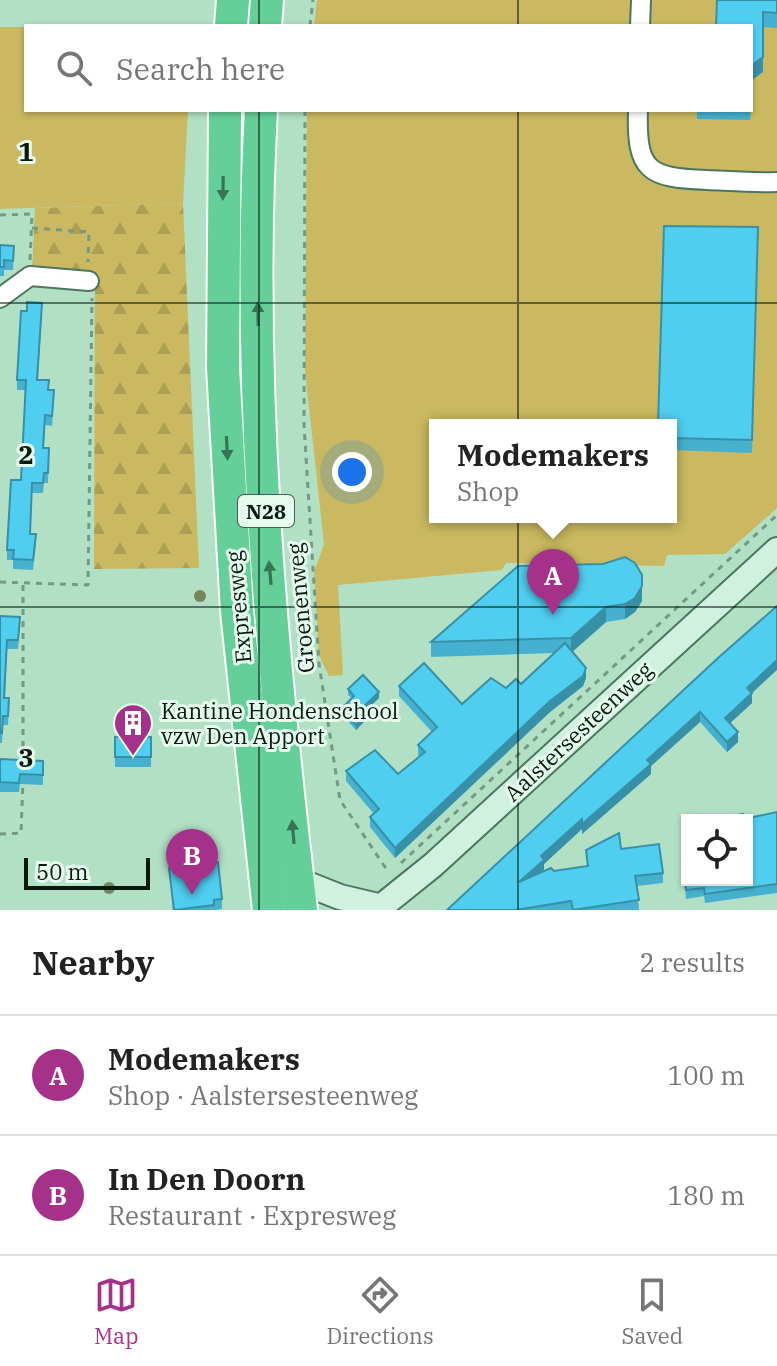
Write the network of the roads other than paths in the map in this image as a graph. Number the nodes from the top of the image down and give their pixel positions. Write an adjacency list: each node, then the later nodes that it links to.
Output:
1 (233, 0): 4 (highway)
2 (267, 0): 5 (highway)
3 (641, 0): 6 (street)
4 (231, 24)
5 (265, 24)
6 (640, 24)
7 (225, 112): 16 (highway, Expresweg / N28, one-way to 16)
8 (261, 112): 14 (highway, Expresweg / N28, one-way to 8)
9 (638, 112): 10 (street)
10 (777, 182)
11 (89, 281): 12 (street)
12 (0, 298)
13 (777, 550): 15 (main road, Aalstersesteenweg)
14 (299, 895): 15 (main road)
15 (381, 909)
16 (269, 910)

